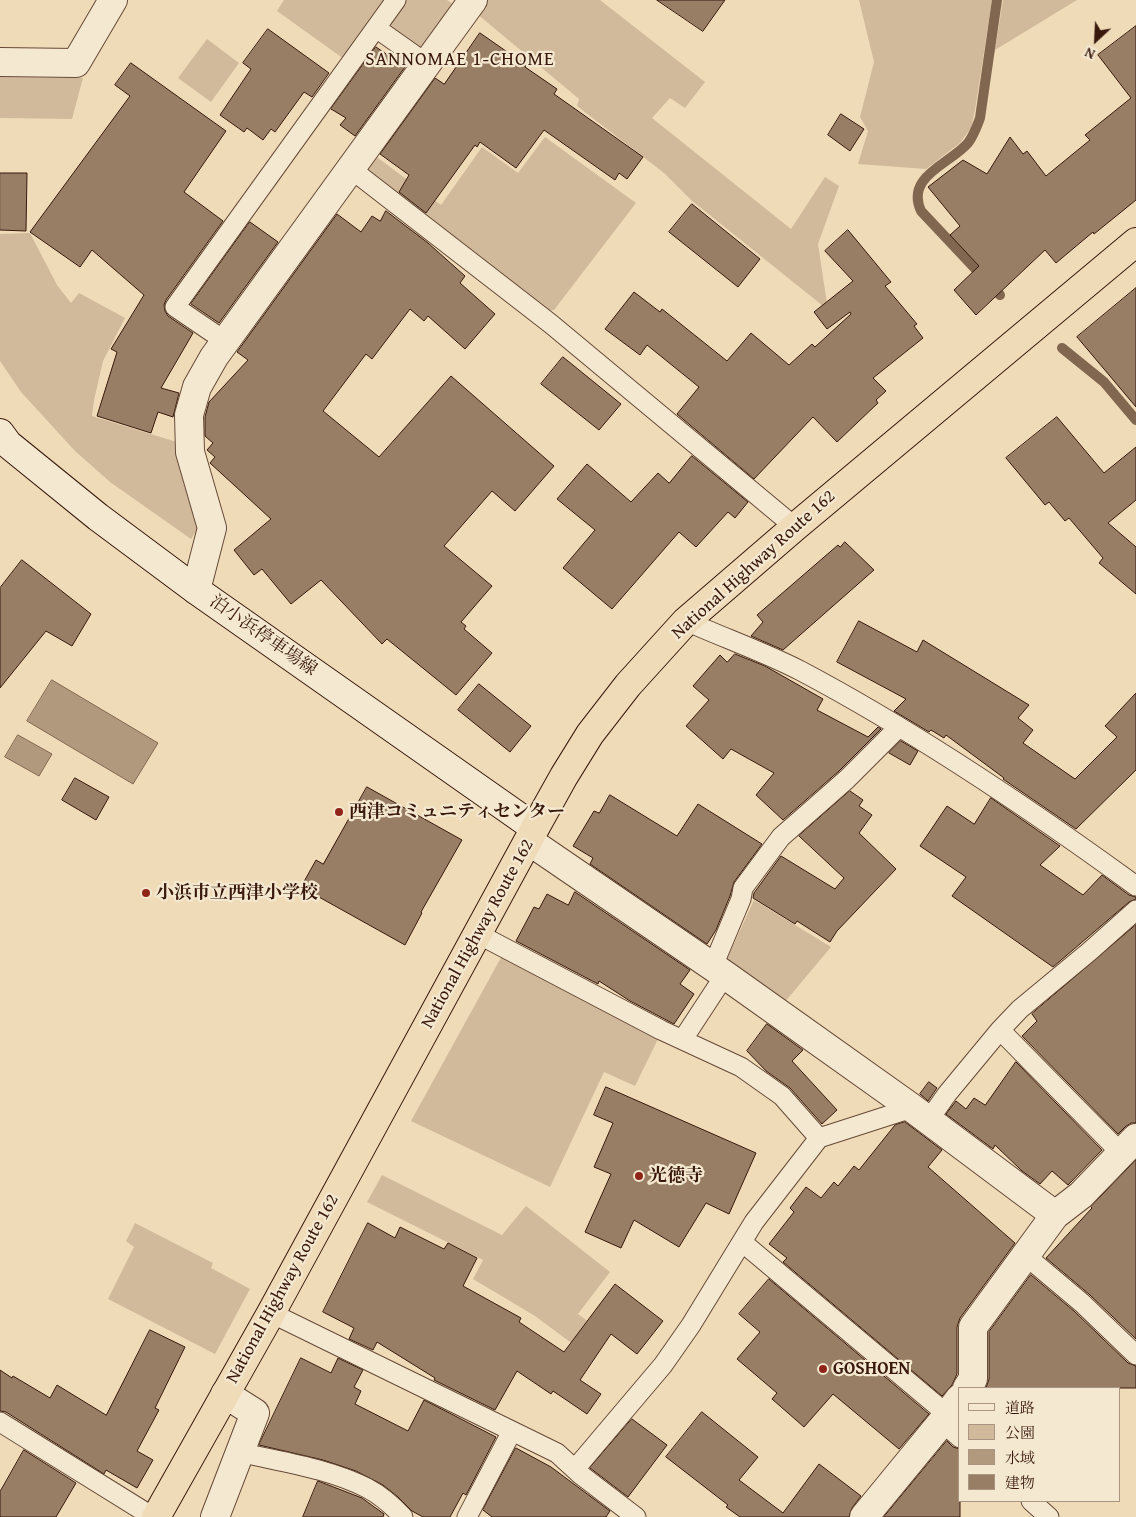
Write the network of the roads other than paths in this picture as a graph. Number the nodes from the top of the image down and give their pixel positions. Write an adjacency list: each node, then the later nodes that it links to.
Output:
1 (113, 0): 5 (street)
2 (396, 0): 4 (lane)
3 (473, 0): 6 (street)
4 (376, 28): 6 (lane); 9 (lane)
5 (0, 62)
6 (427, 64): 7 (street)
7 (351, 169): 9 (street); 11 (lane)
8 (1136, 242): 11 (highway, National Highway Route 162)
9 (225, 341): 12 (street)
10 (0, 433): 12 (street, 泊小浜停車場線)
11 (795, 527): 13 (highway, National Highway Route 162)
12 (196, 590): 15 (street, 泊小浜停車場線)
13 (686, 621): 14 (lane); 15 (highway, National Highway Route 162)
14 (899, 727): 16 (lane); 19 (lane)
15 (532, 834): 18 (highway, National Highway Route 162); 19 (street, 泊小浜停車場線)
16 (1136, 886)
17 (1136, 910): 20 (lane)
18 (478, 934): 21 (lane); 28 (highway, National Highway Route 162)
19 (719, 971): 21 (lane); 22 (street, 泊小浜停車場線)
20 (1000, 1030): 22 (lane); 24 (lane)
21 (683, 1039): 23 (lane)
22 (920, 1114): 23 (lane); 25 (street, 泊小浜停車場線)
23 (819, 1138): 26 (lane)
24 (1129, 1145): 25 (street)
25 (1055, 1215): 27 (street)
26 (742, 1242): 32 (lane); 36 (lane)
27 (1025, 1255): 29 (lane); 30 (street)
28 (271, 1313): 31 (highway, National Highway Route 162); 34 (lane)
29 (1136, 1355)
30 (967, 1387)
31 (225, 1394): 35 (street); 38 (highway, National Highway Route 162)
32 (952, 1418): 43 (street)
33 (0, 1422): 38 (lane)
34 (512, 1431): 36 (lane); 41 (lane)
35 (239, 1452): 39 (street); 40 (lane)
36 (575, 1469): 42 (lane)
37 (1032, 1502): 44 (lane)
38 (155, 1517)
39 (216, 1517)
40 (403, 1517)
41 (467, 1517)
42 (636, 1517)
43 (864, 1517)
44 (1049, 1517)

